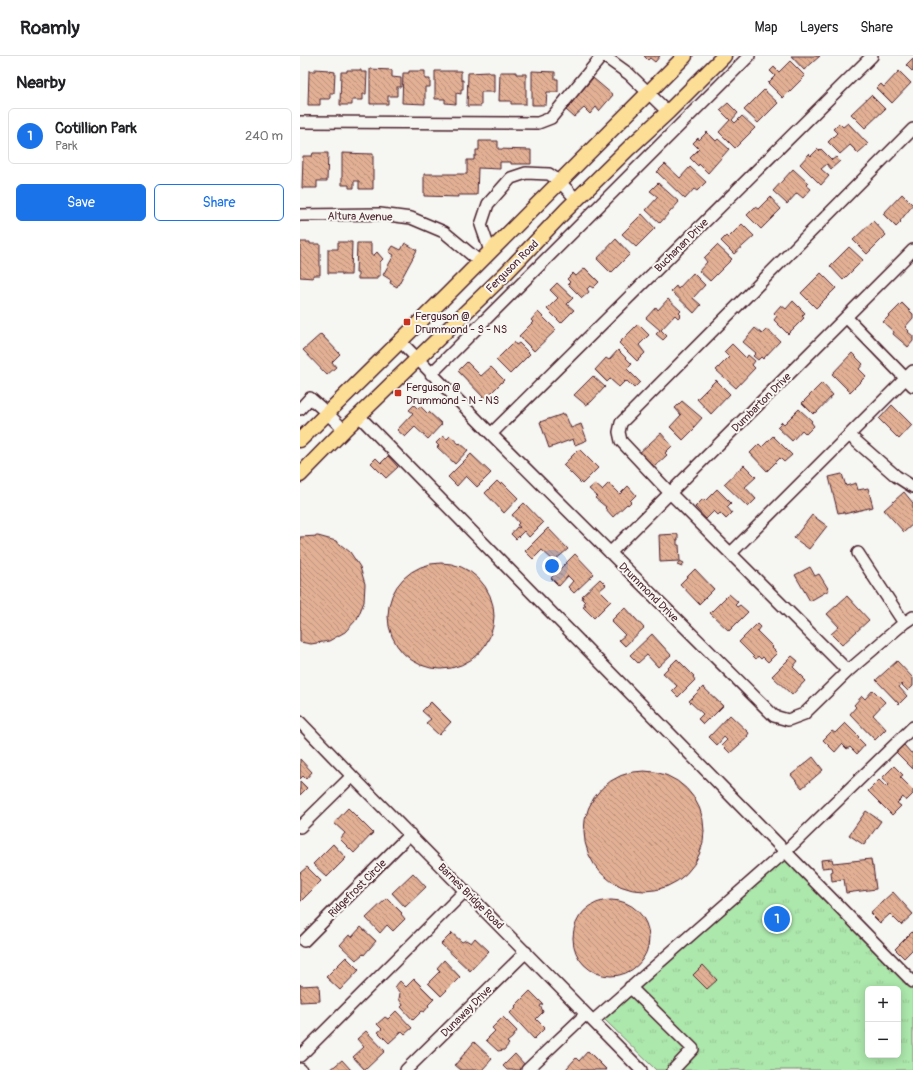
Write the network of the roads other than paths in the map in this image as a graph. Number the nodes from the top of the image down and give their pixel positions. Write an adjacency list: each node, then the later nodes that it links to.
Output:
1 (685, 56): 6 (main road)
2 (724, 56): 7 (main road, Ferguson Road)
3 (749, 56): 19 (street)
4 (872, 56): 25 (street, Buchanan Drive)
5 (608, 57): 6 (street); 8 (street)
6 (648, 93): 7 (street); 10 (main road)
7 (668, 112): 11 (main road, Ferguson Road)
8 (300, 122)
9 (913, 129): 30 (street)
10 (559, 181): 11 (street); 14 (main road); 14 (street)
11 (577, 200): 18 (main road, Ferguson Road)
12 (300, 215): 15 (street, Altura Avenue)
13 (913, 250): 16 (street, Dumbarton Drive)
14 (490, 252): 15 (main road)
15 (479, 262): 17 (main road)
16 (846, 317): 20 (street); 30 (street, Dumbarton Drive)
17 (400, 342): 18 (street, Drummond Drive); 22 (main road)
18 (417, 359): 19 (street, Drummond Drive); 23 (main road, Ferguson Road)
19 (431, 374): 25 (street, Drummond Drive)
20 (911, 379): 26 (street)
21 (300, 409): 22 (street)
22 (327, 413): 24 (street); 27 (main road)
23 (359, 416): 24 (main road, Ferguson Road); 41 (street)
24 (344, 430): 28 (main road, Ferguson Road)
25 (491, 434): 31 (street, Drummond Drive)
26 (849, 435): 29 (street); 32 (street)
27 (300, 440)
28 (300, 475)
29 (913, 487)
30 (670, 493): 31 (street, Dumbarton Drive); 32 (street)
31 (610, 553): 35 (street, Drummond Drive)
32 (731, 553): 35 (street)
33 (858, 553): 34 (street)
34 (908, 620): 35 (street, Drummond Drive)
35 (848, 671)
36 (300, 722): 38 (street, Barnes Bridge Road)
37 (913, 727): 41 (street)
38 (352, 776): 39 (street); 40 (street, Barnes Bridge Road)
39 (300, 826)
40 (410, 834): 42 (street, Barnes Bridge Road); 43 (street, Ridgefrost Circle)
41 (786, 852): 45 (street); 46 (street)
42 (465, 891): 44 (street, Barnes Bridge Road); 48 (street)
43 (304, 942)
44 (526, 952): 47 (street, Barnes Bridge Road); 49 (street, Dunaway Drive)
45 (913, 982)
46 (630, 988): 47 (street); 52 (street)
47 (589, 1017): 50 (street); 51 (street, Barnes Bridge Road)
48 (300, 1056)
49 (406, 1070)
50 (527, 1070)
51 (641, 1070)
52 (673, 1070)

